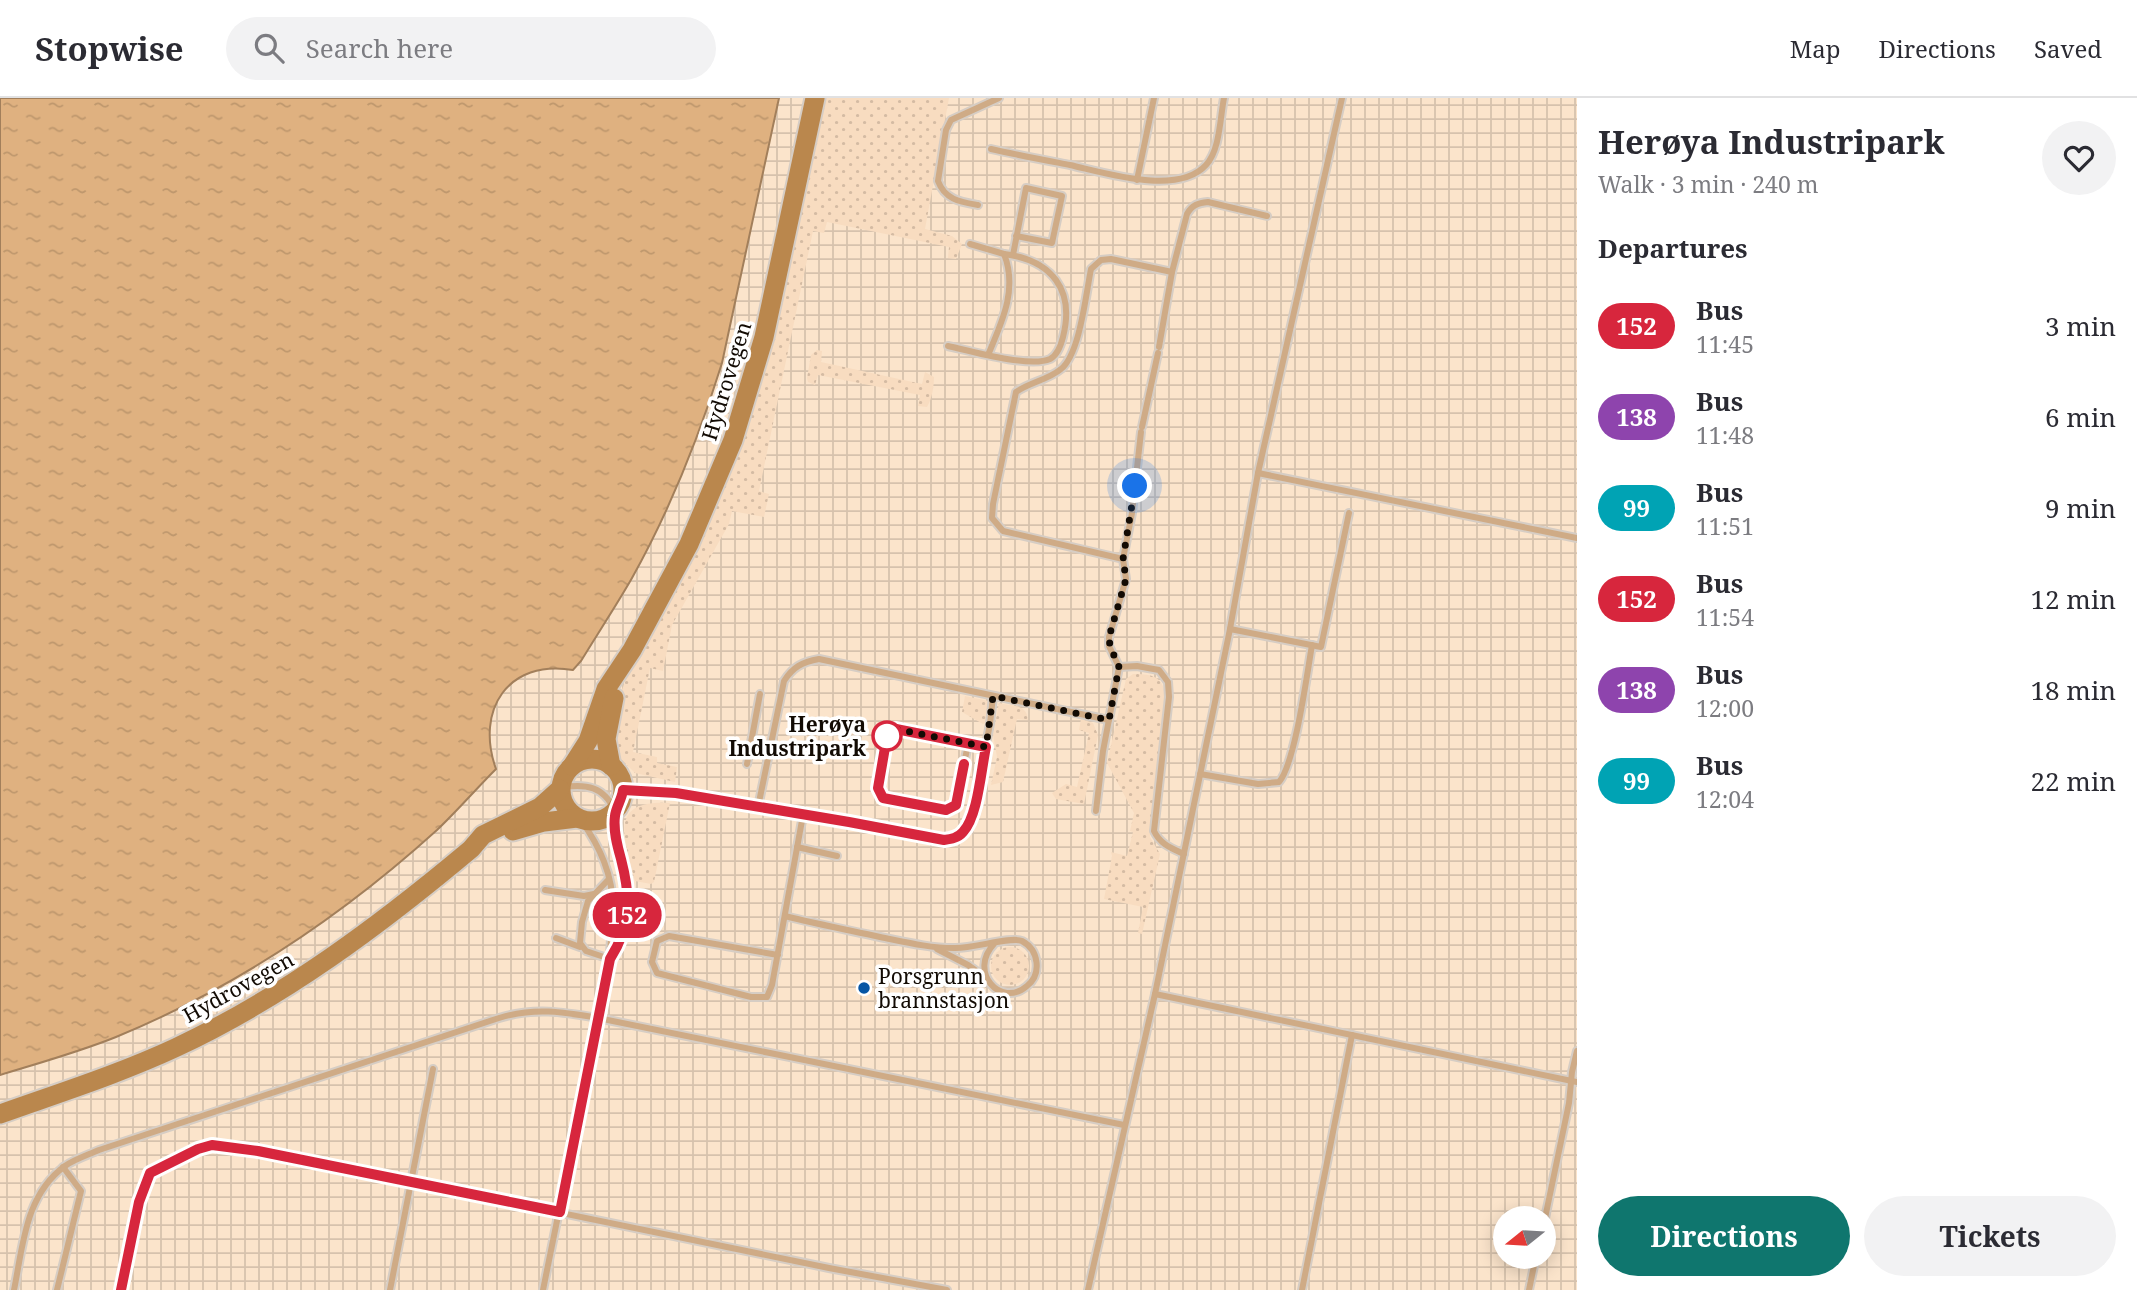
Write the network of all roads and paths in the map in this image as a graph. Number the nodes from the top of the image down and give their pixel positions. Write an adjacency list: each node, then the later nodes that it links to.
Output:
1 (815, 98): 23 (street, Hydrovegen)
2 (999, 98): 8 (lane)
3 (1154, 98): 7 (lane)
4 (1224, 98): 7 (lane)
5 (1342, 98): 17 (lane)
6 (991, 149): 7 (lane)
7 (1137, 180)
8 (978, 205)
9 (1267, 216): 14 (lane)
10 (1016, 236): 10 (lane); 13 (lane)
11 (970, 244): 12 (lane)
12 (1004, 254): 13 (lane); 16 (lane)
13 (1013, 255): 16 (lane)
14 (1172, 272): 20 (lane); 20 (lane)
15 (948, 346): 16 (lane)
16 (988, 355)
17 (1258, 473): 19 (lane); 21 (lane)
18 (1349, 513): 22 (lane)
19 (1577, 538)
20 (1123, 559): 24 (lane)
21 (1230, 629): 22 (lane); 33 (lane)
22 (1312, 645): 33 (lane)
23 (627, 657): 31 (street, Hydrovegen); 32 (street, Hydrovegen)
24 (1119, 667): 27 (lane); 43 (lane)
25 (760, 694): 30 (lane)
26 (993, 696): 27 (lane); 29 (lane); 36 (lane)
27 (1109, 720): 37 (lane)
28 (968, 744): 28 (lane); 29 (lane)
29 (986, 747): 39 (lane)
30 (747, 764)
31 (572, 766): 32 (street); 34 (street, Hydrovegen)
32 (611, 766): 35 (street, Hydrovegen)
33 (1200, 775): 43 (lane)
34 (560, 789): 38 (lane); 40 (street); 42 (street, Hydrovegen)
35 (623, 790): 36 (lane); 38 (street)
36 (758, 807): 39 (lane)
37 (1096, 811)
38 (615, 812): 40 (street, Hydrovegen); 54 (lane)
39 (803, 815): 41 (lane)
40 (579, 819): 42 (street, Hydrovegen); 45 (lane)
41 (797, 847): 44 (lane); 48 (lane)
42 (471, 849): 62 (street, Hydrovegen)
43 (1184, 854): 56 (lane)
44 (837, 856)
45 (609, 879): 47 (lane); 54 (lane)
46 (545, 890): 47 (lane)
47 (594, 894): 52 (lane)
48 (785, 916): 51 (lane); 53 (lane)
49 (556, 938): 52 (lane)
50 (994, 944): 51 (lane); 55 (lane); 55 (lane)
51 (932, 947): 55 (lane)
52 (582, 948): 54 (lane)
53 (778, 955): 53 (lane)
54 (610, 959): 57 (lane)
55 (986, 979)
56 (1155, 994): 58 (lane); 63 (lane)
57 (598, 1018): 63 (lane); 64 (lane); 67 (lane)
58 (1352, 1035): 61 (lane); 76 (lane)
59 (1577, 1051): 61 (lane)
60 (433, 1069): 65 (lane)
61 (1574, 1081): 66 (lane)
62 (0, 1114)
63 (1124, 1125): 75 (lane)
64 (64, 1167): 69 (lane); 70 (lane)
65 (411, 1182): 67 (lane); 71 (lane); 72 (lane)
66 (1548, 1206)
67 (560, 1212): 73 (lane); 74 (lane)
68 (1533, 1269): 77 (lane)
69 (14, 1290)
70 (57, 1290)
71 (121, 1290)
72 (390, 1290)
73 (543, 1290)
74 (947, 1290)
75 (1088, 1290)
76 (1302, 1290)
77 (1529, 1290)

